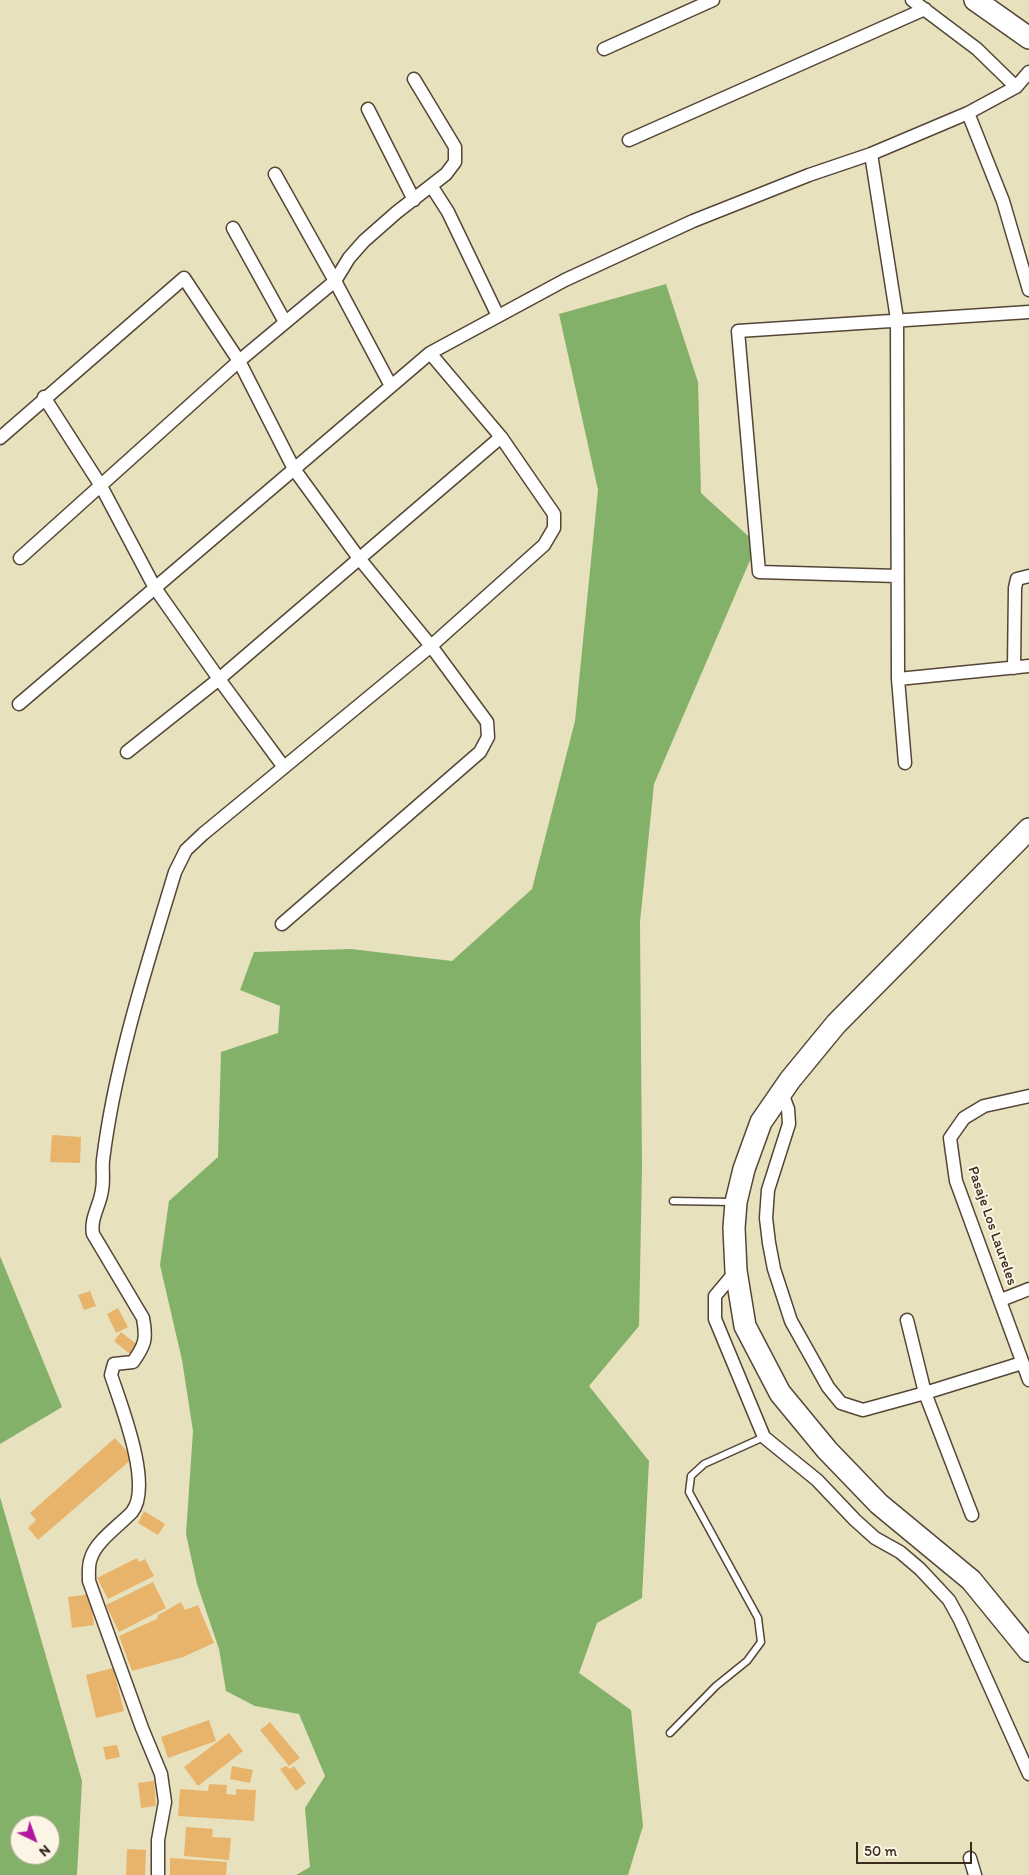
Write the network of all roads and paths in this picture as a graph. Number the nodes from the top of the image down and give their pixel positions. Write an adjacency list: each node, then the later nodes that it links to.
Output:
1 (713, 0): 6 (street)
2 (912, 0): 4 (street)
3 (975, 0): 5 (highway)
4 (925, 10): 9 (street); 12 (street)
5 (1029, 38)
6 (604, 48)
7 (1029, 72): 9 (street)
8 (414, 79): 15 (street)
9 (1016, 87): 11 (street)
10 (368, 109): 16 (street)
11 (968, 114): 13 (street); 19 (street)
12 (629, 140)
13 (870, 154): 21 (street); 22 (street)
14 (275, 174): 18 (street)
15 (432, 187): 16 (street); 21 (street)
16 (414, 200): 18 (street)
17 (232, 228): 23 (street)
18 (335, 280): 23 (street); 26 (street)
19 (1029, 290)
20 (1029, 312): 22 (street)
21 (498, 316): 24 (street)
22 (897, 319): 34 (street); 34 (street)
23 (285, 322): 25 (street)
24 (430, 353): 26 (street); 28 (street)
25 (239, 361): 27 (street); 30 (street); 31 (street)
26 (391, 386): 30 (street)
27 (44, 397): 29 (street); 31 (street)
28 (502, 437): 32 (street); 37 (street)
29 (0, 438)
30 (294, 469): 32 (street); 36 (street)
31 (102, 486): 33 (street); 36 (street)
32 (358, 557): 37 (street); 40 (street)
33 (20, 558)
34 (897, 576): 41 (street)
35 (1029, 576): 39 (street)
36 (155, 588): 40 (street); 42 (street)
37 (430, 646): 45 (street); 47 (street)
38 (1029, 666): 39 (street)
39 (1014, 668): 41 (street)
40 (218, 679): 43 (street); 45 (street)
41 (898, 679): 44 (street)
42 (19, 704)
43 (127, 752)
44 (905, 762)
45 (283, 766): 65 (street)
46 (1029, 829): 48 (highway)
47 (282, 924)
48 (782, 1093): 51 (highway); 58 (street)
49 (1029, 1096): 54 (street, Pasaje Los Laureles)
50 (673, 1202): 51 (lane)
51 (736, 1202): 52 (highway)
52 (736, 1271): 59 (street); 61 (highway)
53 (1029, 1289): 54 (street)
54 (1001, 1300): 56 (street, Pasaje Los Laureles)
55 (907, 1320): 58 (street)
56 (1022, 1363): 57 (street, Pasaje Los Laureles); 58 (street)
57 (1029, 1380)
58 (925, 1394): 60 (street)
59 (764, 1437): 62 (lane); 63 (street)
60 (972, 1515)
61 (1029, 1651)
62 (670, 1732)
63 (1029, 1774)
64 (970, 1858): 66 (street)
65 (158, 1875)
66 (975, 1875)

